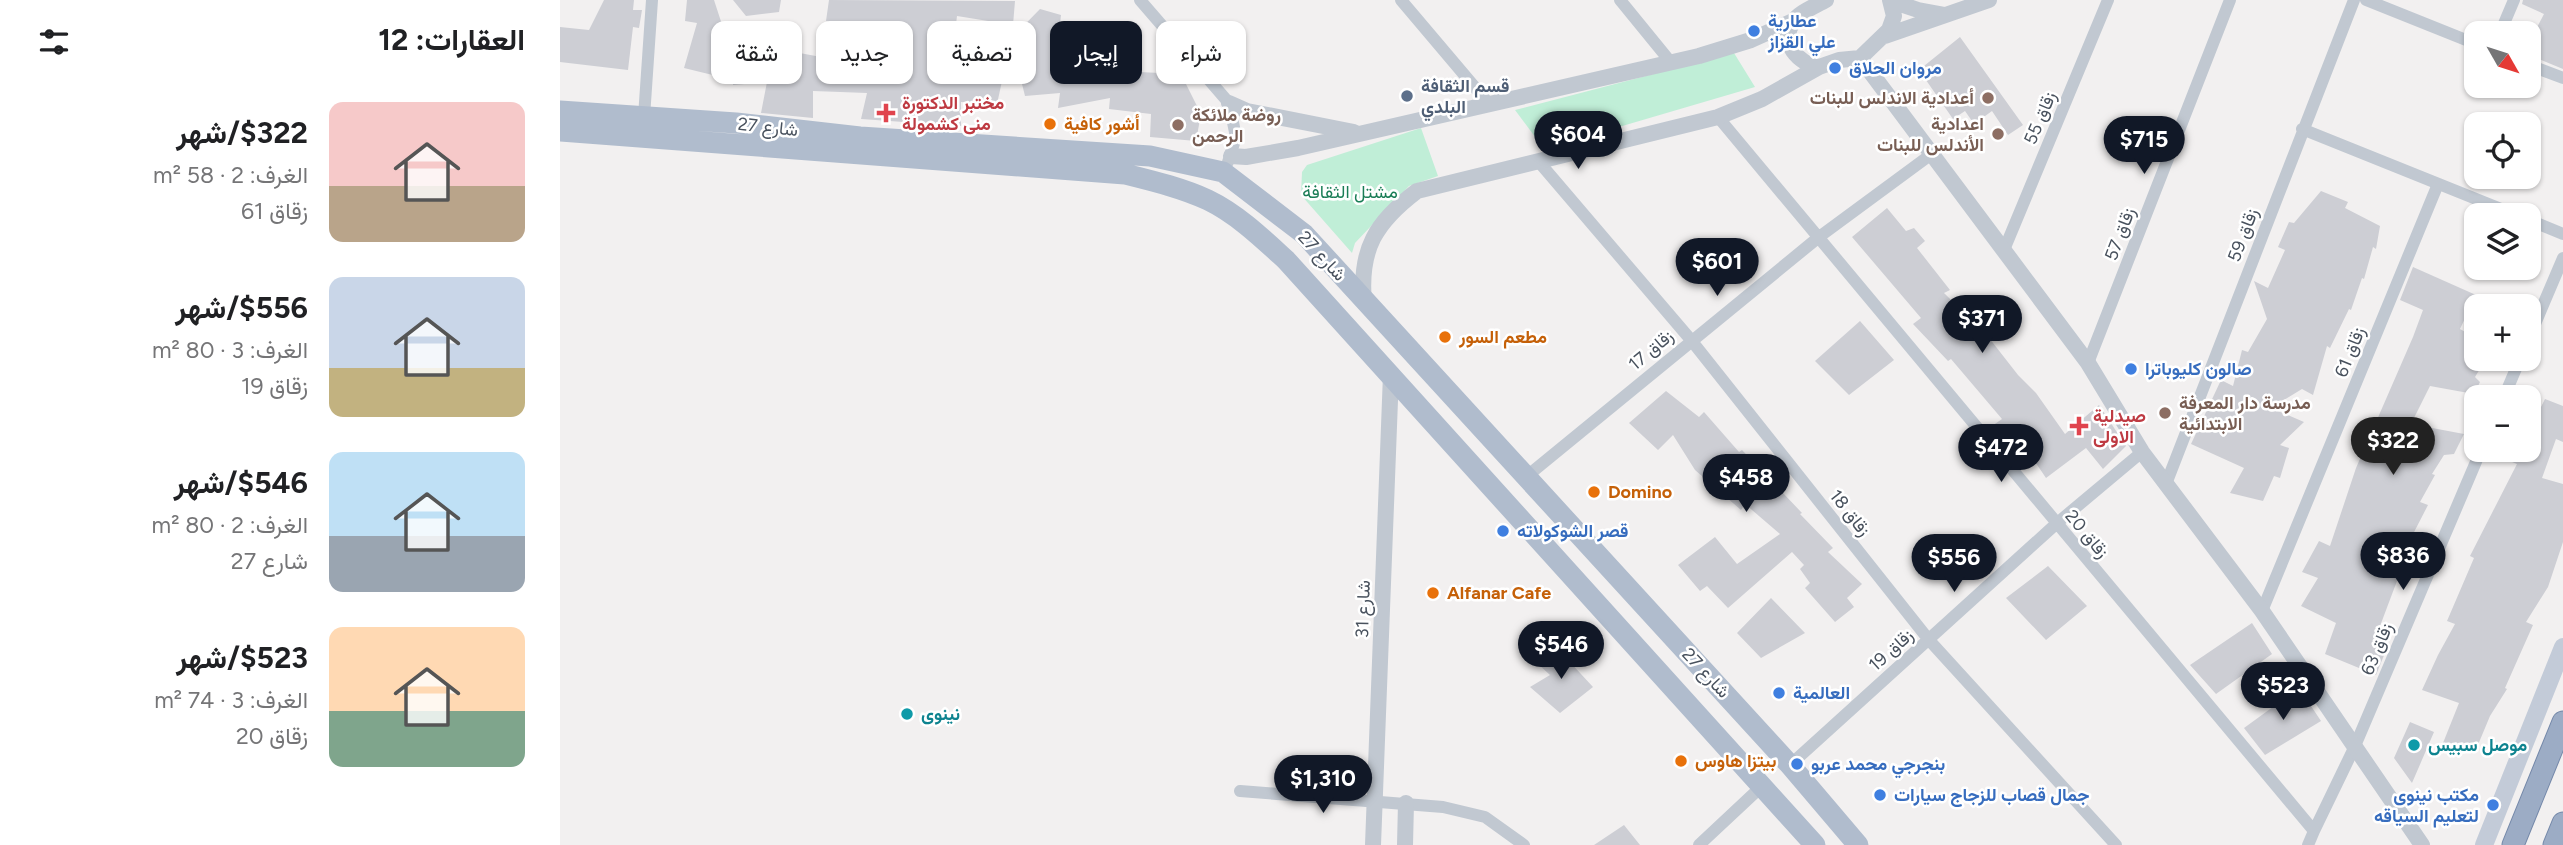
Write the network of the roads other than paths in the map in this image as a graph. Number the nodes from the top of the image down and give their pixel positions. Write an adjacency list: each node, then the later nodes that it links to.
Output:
1 (652, 0): 26 (street)
2 (1140, 0): 23 (street)
3 (1401, 0): 24 (street)
4 (1620, 0): 19 (street)
5 (1824, 0): 14 (street)
6 (1890, 0): 13 (street); 16 (street)
7 (1989, 0): 13 (street)
8 (2108, 0): 39 (street, زقاق 55)
9 (2230, 0): 44 (street, زقاق 57)
10 (2354, 0): 28 (street, زقاق 59)
11 (2366, 0): 17 (street)
12 (2514, 0): 15 (street)
13 (1947, 15): 16 (street)
14 (1793, 21): 19 (street); 20 (street)
15 (2505, 21)
16 (1885, 36): 18 (street)
17 (2464, 39)
18 (1860, 58): 20 (street); 31 (street)
19 (1670, 60): 24 (street)
20 (1819, 68): 27 (street)
21 (2541, 70): 22 (street)
22 (2563, 78)
23 (1229, 103): 30 (street); 33 (street)
24 (1489, 104): 30 (street)
25 (560, 111): 26 (main road, شارع 27)
26 (644, 117): 33 (main road, شارع 27)
27 (1718, 117): 32 (street); 38 (street, زقاق 20)
28 (2302, 129): 34 (street); 49 (street, زقاق 59)
29 (560, 131): 45 (main road, شارع 27)
30 (1356, 133): 33 (street)
31 (1933, 153): 38 (street, زقاق 17); 39 (street)
32 (1539, 162): 41 (street); 43 (street, زقاق 18)
33 (1227, 164): 41 (main road, شارع 27)
34 (2438, 184): 35 (street); 53 (street, زقاق 61)
35 (2486, 203)
36 (2541, 225): 37 (street)
37 (2563, 234)
38 (1819, 237): 43 (street, زقاق 17); 50 (street, زقاق 20)
39 (2004, 250): 44 (street)
40 (2563, 258): 42 (street)
41 (1364, 302): 48 (main road, شارع 27)
42 (2541, 310)
43 (1691, 340): 48 (street, زقاق 17); 54 (street, زقاق 18)
44 (2088, 363): 46 (street)
45 (1391, 374): 52 (main road, شارع 27); 61 (street, شارع 31)
46 (2142, 452): 49 (street); 50 (street, زقاق 19)
47 (2476, 462): 57 (street, زقاق 63)
48 (1527, 475): 51 (main road, شارع 27)
49 (2166, 484): 53 (street)
50 (2056, 524): 54 (street, زقاق 19); 64 (street, زقاق 20)
51 (1611, 570): 52 (main road); 58 (main road, شارع 27)
52 (1587, 593): 59 (main road, شارع 27)
53 (2262, 611): 57 (street)
54 (1929, 640): 58 (street, زقاق 19); 71 (street, زقاق 18)
55 (2563, 648): 74 (main road)
56 (2563, 722): 75 (highway)
57 (2355, 746): 64 (street, زقاق 63); 73 (street)
58 (1790, 765): 70 (main road, شارع 27)
59 (1762, 786): 68 (street); 69 (main road, شارع 27)
60 (1240, 791): 61 (street)
61 (1375, 803): 62 (street); 65 (street, شارع 31)
62 (1406, 803): 66 (street); 67 (street)
63 (2563, 823): 76 (highway)
64 (2314, 831): 72 (street)
65 (1373, 845)
66 (1405, 845)
67 (1524, 845)
68 (1699, 845)
69 (1815, 845)
70 (1858, 845)
71 (2116, 845)
72 (2308, 845)
73 (2422, 845)
74 (2484, 845)
75 (2513, 845)
76 (2554, 845)

